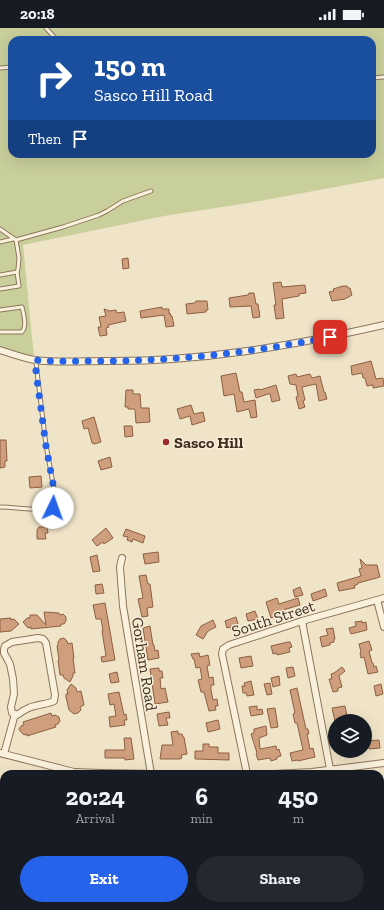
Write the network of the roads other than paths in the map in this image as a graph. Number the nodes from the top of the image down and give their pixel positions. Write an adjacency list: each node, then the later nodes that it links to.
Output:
1 (46, 28): 2 (lane)
2 (53, 36)
3 (151, 191): 5 (lane)
4 (0, 230): 5 (lane)
5 (15, 239): 6 (lane); 7 (lane)
6 (0, 242)
7 (17, 272): 8 (lane); 9 (lane)
8 (0, 275)
9 (0, 289)
10 (0, 310): 12 (lane)
11 (384, 325): 14 (street)
12 (0, 332)
13 (0, 350): 14 (street)
14 (36, 360): 15 (lane)
15 (0, 507)
16 (122, 558): 26 (street, Gorham Road)
17 (384, 598): 18 (street, South Street)
18 (377, 600): 19 (street, South Street); 20 (street)
19 (302, 621): 24 (street); 27 (street, South Street)
20 (384, 627)
21 (15, 714): 21 (street); 22 (street)
22 (2, 754): 25 (street)
23 (384, 763): 24 (street)
24 (330, 769): 28 (street)
25 (66, 770)
26 (150, 770)
27 (246, 770)
28 (319, 770)

